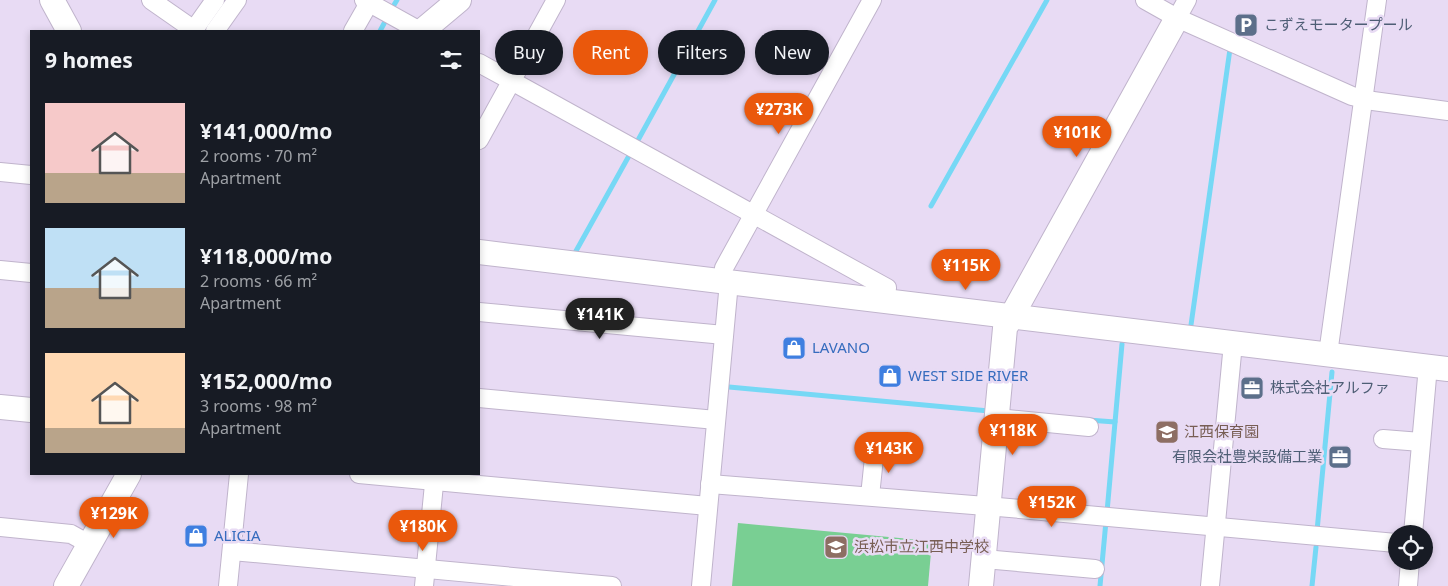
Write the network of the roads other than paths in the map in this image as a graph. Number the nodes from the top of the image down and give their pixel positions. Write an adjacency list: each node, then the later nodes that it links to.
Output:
1 (52, 0): 12 (street)
2 (151, 0): 13 (street)
3 (215, 0): 14 (street)
4 (236, 0): 15 (street)
5 (459, 0): 18 (street)
6 (556, 0): 20 (street)
7 (872, 0): 26 (street)
8 (1145, 0): 11 (street)
9 (1377, 0): 21 (street)
10 (366, 2): 16 (street); 17 (street)
11 (1182, 9): 21 (street); 33 (street)
12 (68, 30)
13 (193, 30)
14 (195, 30)
15 (216, 30)
16 (353, 30)
17 (419, 30)
18 (422, 30)
19 (480, 64): 20 (street)
20 (511, 81): 23 (street); 26 (street)
21 (1364, 98): 22 (street); 36 (street)
22 (1448, 111)
23 (480, 138)
24 (0, 172): 25 (street)
25 (30, 175)
26 (754, 214): 30 (street); 31 (street)
27 (480, 252): 30 (street)
28 (0, 270): 29 (street)
29 (30, 273)
30 (726, 281): 31 (street); 34 (street)
31 (885, 301): 33 (street)
32 (480, 312): 34 (street)
33 (1012, 316): 35 (street); 41 (street)
34 (724, 335): 42 (street)
35 (1232, 343): 36 (street); 56 (street)
36 (1328, 354): 37 (street)
37 (1438, 368): 45 (street)
38 (480, 398): 42 (street)
39 (0, 407): 40 (street)
40 (30, 410)
41 (997, 418): 43 (street); 54 (street)
42 (716, 420): 51 (street)
43 (1089, 427)
44 (1383, 439): 45 (street)
45 (1421, 442): 55 (street)
46 (875, 448): 52 (street)
47 (128, 475): 59 (street)
48 (239, 475): 60 (street)
49 (384, 475): 50 (street)
50 (434, 477): 53 (street); 64 (street)
51 (710, 484): 52 (street); 53 (street)
52 (870, 496): 54 (street)
53 (705, 506): 68 (street)
54 (988, 506): 56 (street); 61 (street)
55 (1414, 525)
56 (1216, 526): 58 (street); 70 (street)
57 (0, 527): 59 (street)
58 (1388, 542)
59 (89, 544): 65 (street)
60 (232, 551): 64 (street); 66 (street)
61 (984, 559): 62 (street); 69 (street)
62 (1095, 569)
63 (1409, 570): 71 (street)
64 (425, 577): 67 (street)
65 (66, 586)
66 (228, 586)
67 (612, 586)
68 (701, 586)
69 (981, 586)
70 (1210, 586)
71 (1408, 586)

